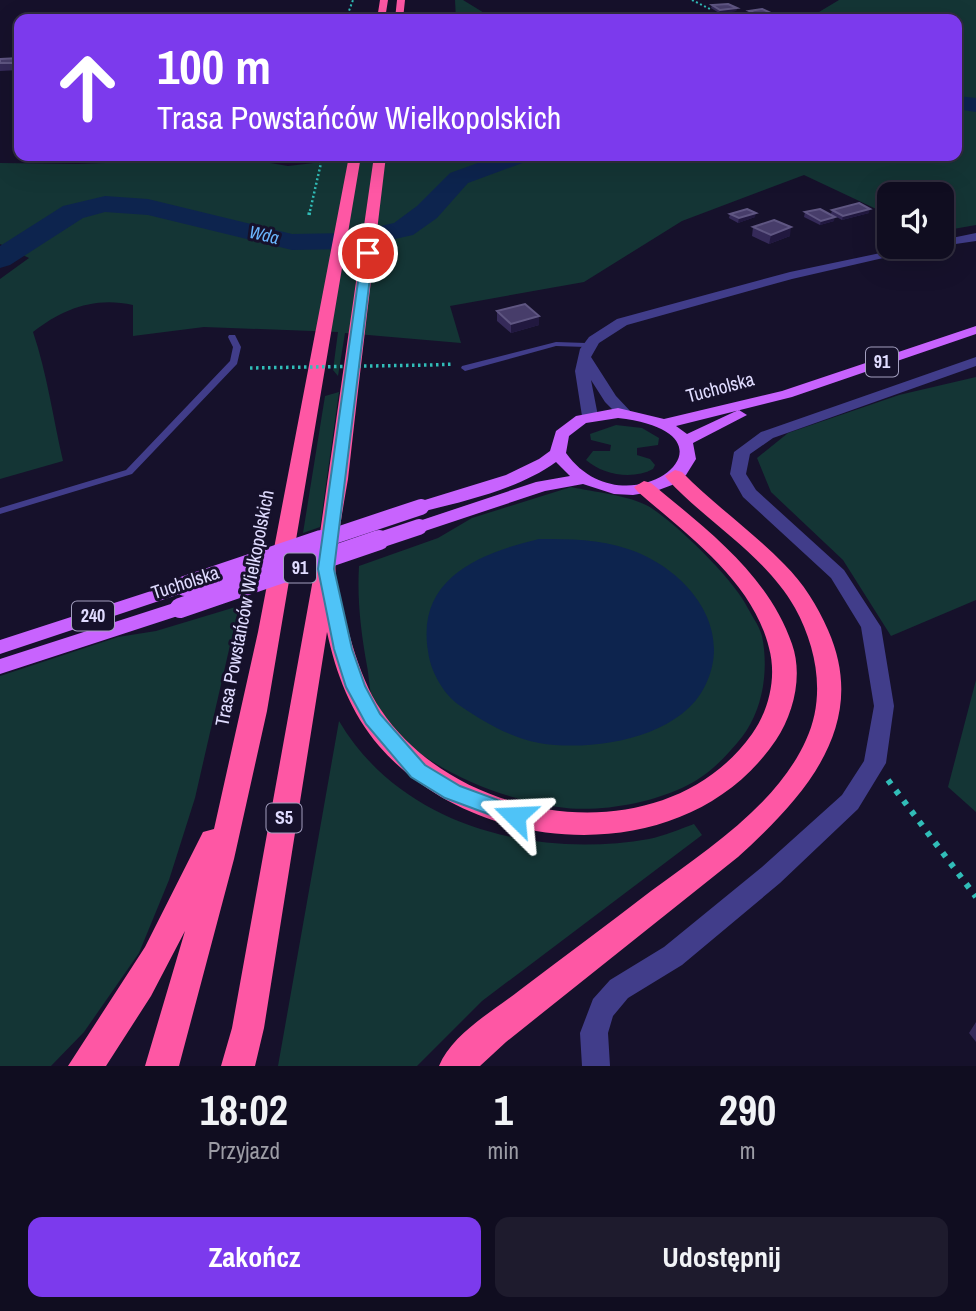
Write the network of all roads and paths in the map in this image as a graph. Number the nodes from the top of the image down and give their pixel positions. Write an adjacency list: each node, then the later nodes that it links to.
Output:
1 (692, 0): 2 (path)
2 (710, 9)
3 (320, 161): 6 (path)
4 (354, 161): 31 (highway, Trasa Powstańców Wielkopolskich)
5 (379, 161): 27 (highway, S5)
6 (309, 215)
7 (976, 237): 8 (street)
8 (954, 241)
9 (877, 257): 12 (street)
10 (976, 330): 17 (main road, Tucholska / 91)
11 (232, 337): 26 (lane)
12 (584, 351): 16 (lane); 18 (street); 19 (street)
13 (976, 361): 30 (street)
14 (430, 365): 15 (path, bridge)
15 (250, 368)
16 (465, 368)
17 (787, 394): 20 (main road, Tucholska / 91); 21 (main road, Tucholska / 91)
18 (624, 413): 19 (main road, 91); 20 (main road, 91)
19 (590, 416): 22 (main road, 91)
20 (664, 424): 21 (main road, 91)
21 (684, 441): 23 (main road)
22 (558, 453): 24 (main road, 91); 28 (main road, Tucholska / 240, bridge)
23 (675, 476): 25 (main road, 91); 36 (highway)
24 (584, 479): 25 (main road, 91); 29 (main road, Tucholska / 91, bridge)
25 (644, 488): 27 (highway)
26 (0, 511)
27 (326, 569): 35 (highway, S5)
28 (0, 647)
29 (0, 667)
30 (875, 763): 32 (path); 37 (street)
31 (236, 791): 33 (highway); 34 (highway, Trasa Powstańców Wielkopolskich)
32 (976, 897)
33 (85, 1066)
34 (162, 1066)
35 (237, 1066)
36 (456, 1066)
37 (596, 1066)

